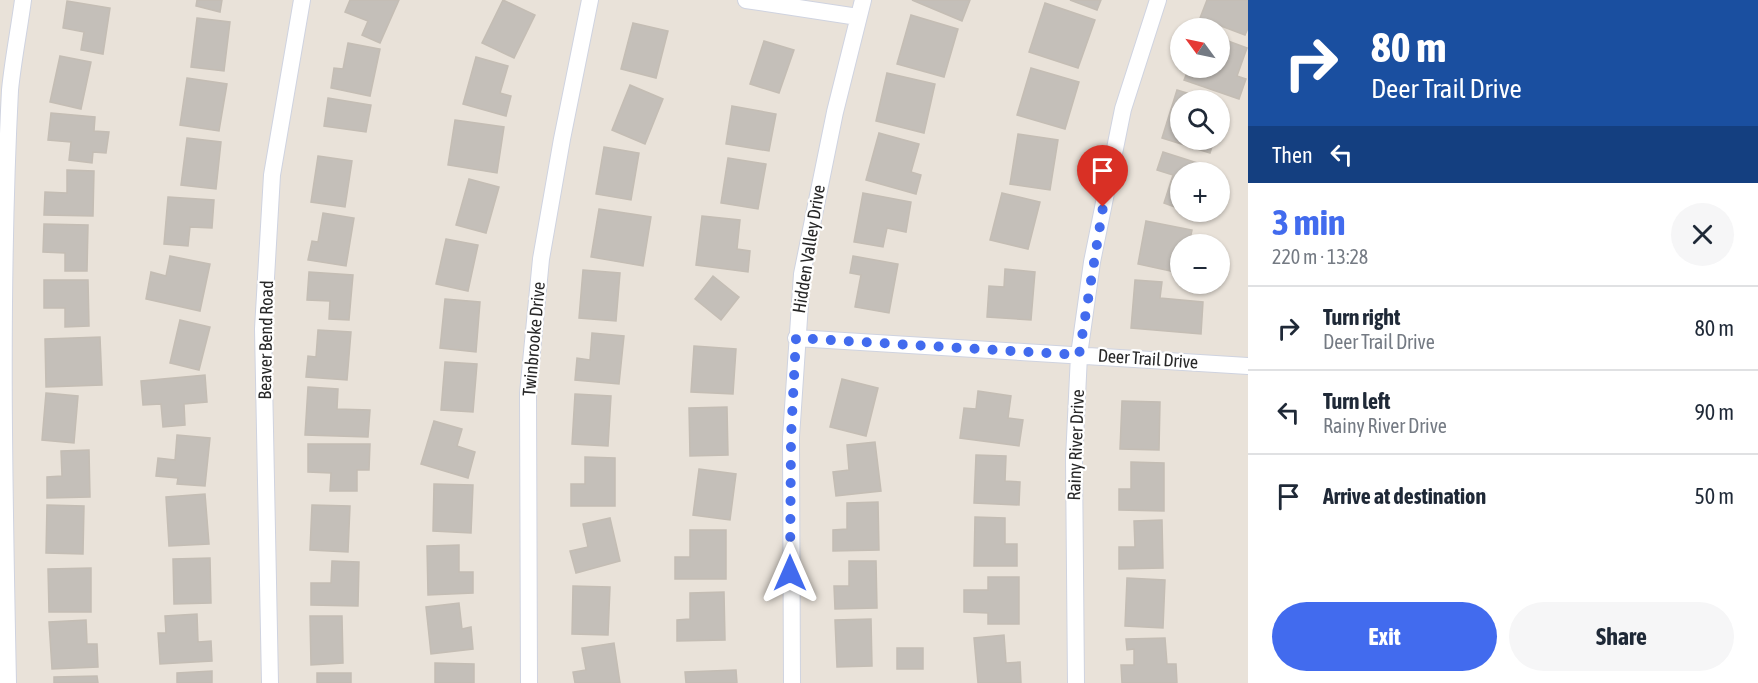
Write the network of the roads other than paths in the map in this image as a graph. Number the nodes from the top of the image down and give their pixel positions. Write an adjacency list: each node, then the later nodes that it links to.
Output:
1 (24, 0): 11 (street)
2 (302, 0): 12 (street, Beaver Bend Road)
3 (590, 0): 13 (street, Twinbrooke Drive)
4 (746, 0): 7 (street)
5 (863, 0): 7 (street, Hidden Valley Drive)
6 (1158, 0): 9 (street, Rainy River Drive)
7 (858, 17): 8 (street, Hidden Valley Drive)
8 (796, 338): 9 (street, Deer Trail Drive); 14 (street, Hidden Valley Drive)
9 (1079, 355): 10 (street, Deer Trail Drive); 15 (street, Rainy River Drive)
10 (1248, 366)
11 (8, 683)
12 (270, 683)
13 (529, 683)
14 (792, 683)
15 (1076, 683)

